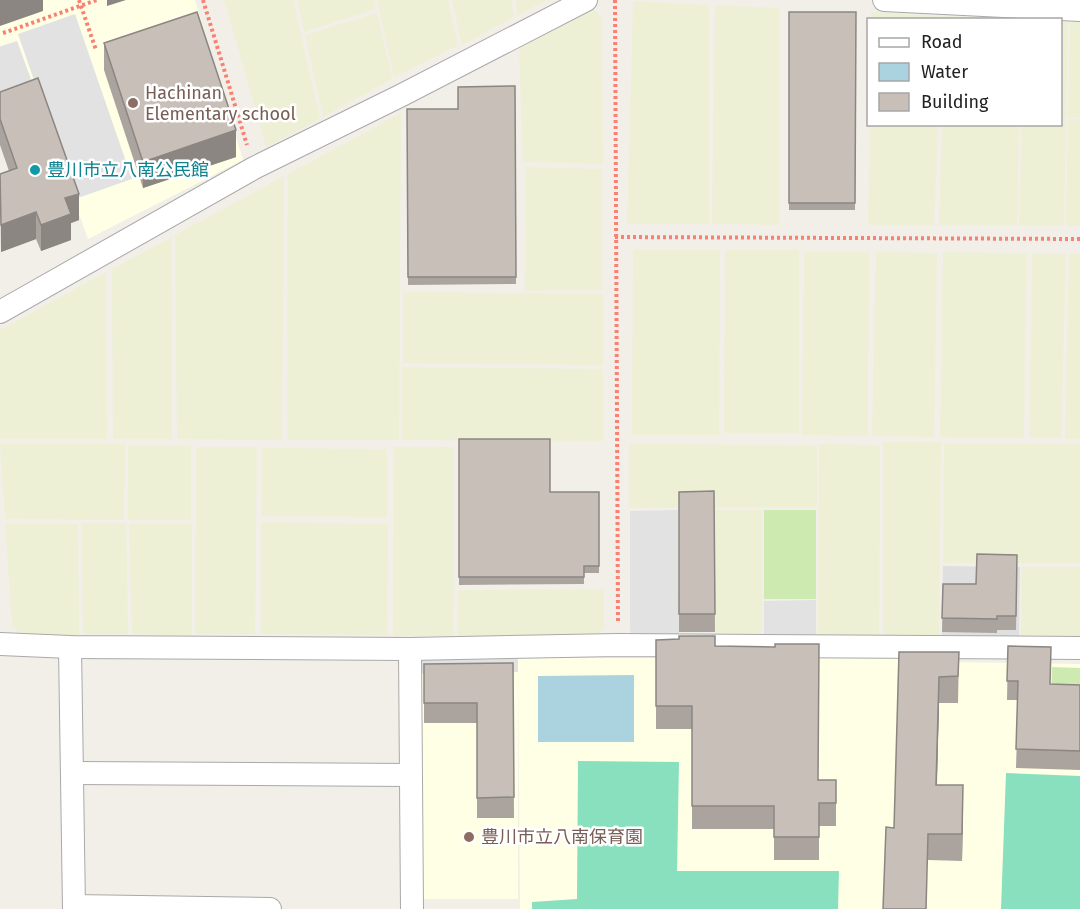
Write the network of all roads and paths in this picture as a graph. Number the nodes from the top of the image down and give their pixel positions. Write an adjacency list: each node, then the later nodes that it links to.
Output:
1 (79, 0): 7 (path)
2 (97, 0): 7 (path)
3 (203, 0): 11 (path)
4 (586, 0): 11 (street)
5 (615, 0): 12 (path)
6 (884, 0): 8 (street)
7 (81, 6): 9 (path); 10 (path)
8 (1080, 10)
9 (3, 33)
10 (96, 50)
11 (254, 168): 14 (street)
12 (615, 237): 13 (path); 16 (path)
13 (1080, 239)
14 (0, 312)
15 (1, 638): 17 (street)
16 (618, 645): 18 (street); 19 (street)
17 (70, 647): 19 (street); 20 (street)
18 (1080, 648)
19 (410, 649): 21 (street)
20 (72, 773): 21 (street); 22 (street)
21 (410, 776): 25 (street)
22 (74, 908): 23 (street)
23 (202, 908): 24 (street)
24 (270, 909)
25 (411, 909)

